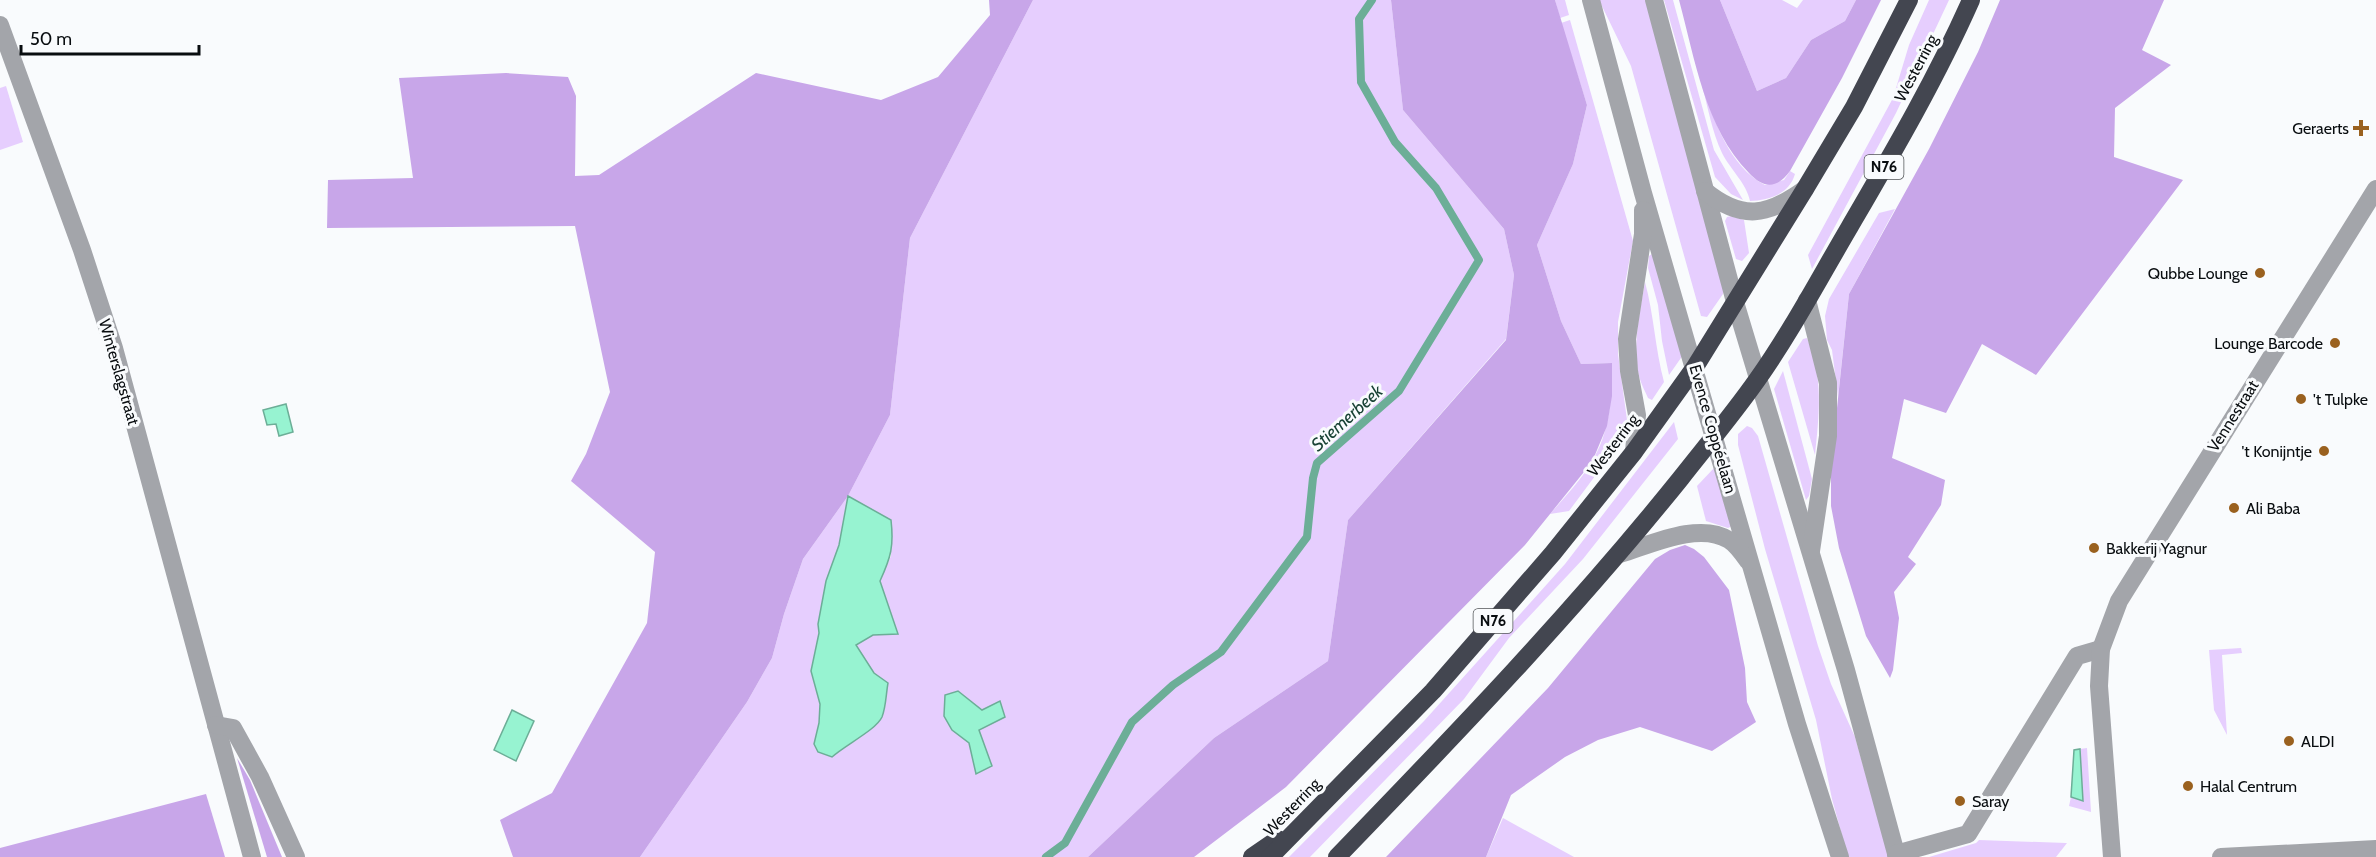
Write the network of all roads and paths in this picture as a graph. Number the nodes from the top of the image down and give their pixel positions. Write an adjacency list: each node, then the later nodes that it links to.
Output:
1 (1591, 0): 9 (street, Evence Coppéelaan)
2 (1654, 0): 8 (street)
3 (1909, 0): 6 (highway, Westerring / N76)
4 (1971, 0): 10 (highway, Westerring / N76)
5 (0, 26): 20 (street, Winterslagstraat)
6 (1805, 189): 8 (street); 11 (highway, Westerring / N76)
7 (2376, 189): 19 (street, Vennestraat)
8 (1705, 191): 11 (street)
9 (1643, 194): 12 (street, Evence Coppéelaan); 15 (street)
10 (1807, 300): 13 (highway, Westerring / N76); 17 (street)
11 (1735, 302): 12 (highway, Westerring / N76); 13 (street)
12 (1695, 367): 14 (street, Evence Coppéelaan); 15 (highway, Westerring / N76)
13 (1757, 380): 14 (highway, Westerring / N76); 17 (street)
14 (1715, 437): 16 (highway, Westerring / N76); 18 (street, Evence Coppéelaan)
15 (1634, 452): 21 (highway, Westerring / N76)
16 (1620, 554): 18 (street); 28 (highway, Westerring / N76)
17 (1810, 556): 23 (street)
18 (1751, 564): 29 (street, Evence Coppéelaan)
19 (2101, 649): 23 (street); 30 (street, Vennestraat)
20 (216, 725): 24 (street, Winterslagstraat); 25 (street)
21 (1305, 821): 26 (highway); 27 (highway, Westerring / N76)
22 (2376, 849): 31 (street)
23 (1897, 856)
24 (252, 857)
25 (296, 857)
26 (1252, 857)
27 (1270, 857)
28 (1337, 857)
29 (1840, 857)
30 (2112, 857)
31 (2221, 857)

